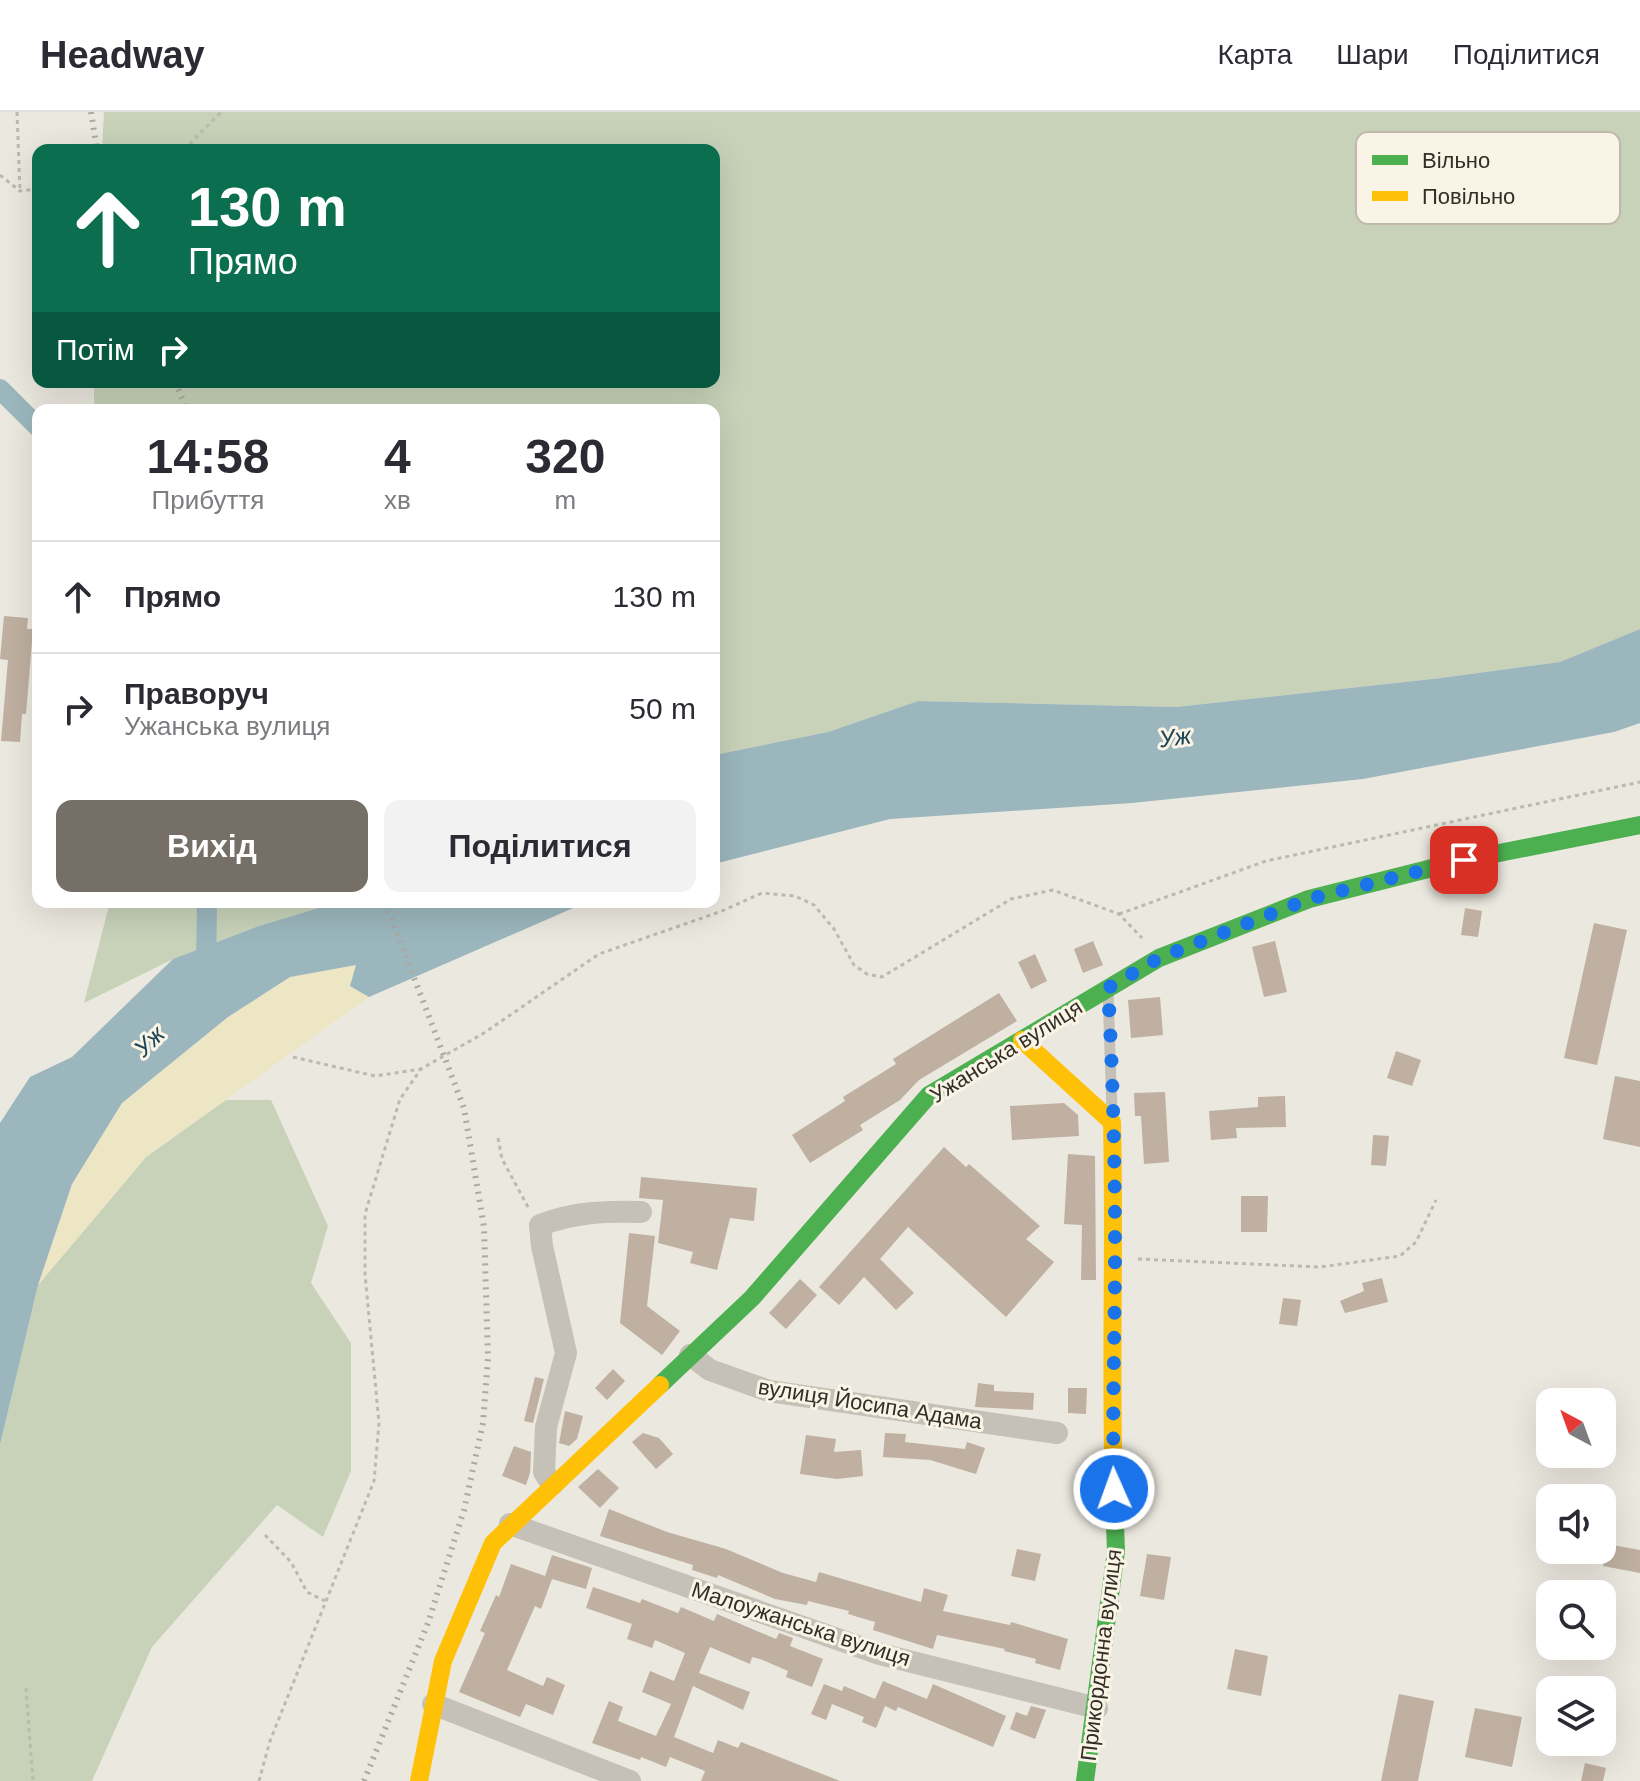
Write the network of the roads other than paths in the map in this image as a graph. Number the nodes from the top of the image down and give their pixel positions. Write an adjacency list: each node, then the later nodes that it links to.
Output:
1 (1640, 825): 2 (street, Ужанська вулиця)
2 (1108, 988): 3 (street, Ужанська вулиця); 4 (lane)
3 (1022, 1040): 4 (street); 6 (street, Ужанська вулиця)
4 (1112, 1122): 11 (street, Прикордонна вулиця)
5 (641, 1212): 8 (street)
6 (690, 1355): 7 (street, вулиця Йосипа Адама); 8 (street, Ужанська вулиця)
7 (1057, 1433)
8 (552, 1485): 9 (street, Ужанська вулиця)
9 (510, 1524): 10 (street, Ужанська вулиця); 11 (street, Малоужанська вулиця)
10 (433, 1704): 12 (street, Ужанська вулиця); 13 (street)
11 (1097, 1708): 14 (street, Прикордонна вулиця)
12 (419, 1781)
13 (630, 1781)
14 (1085, 1781)

